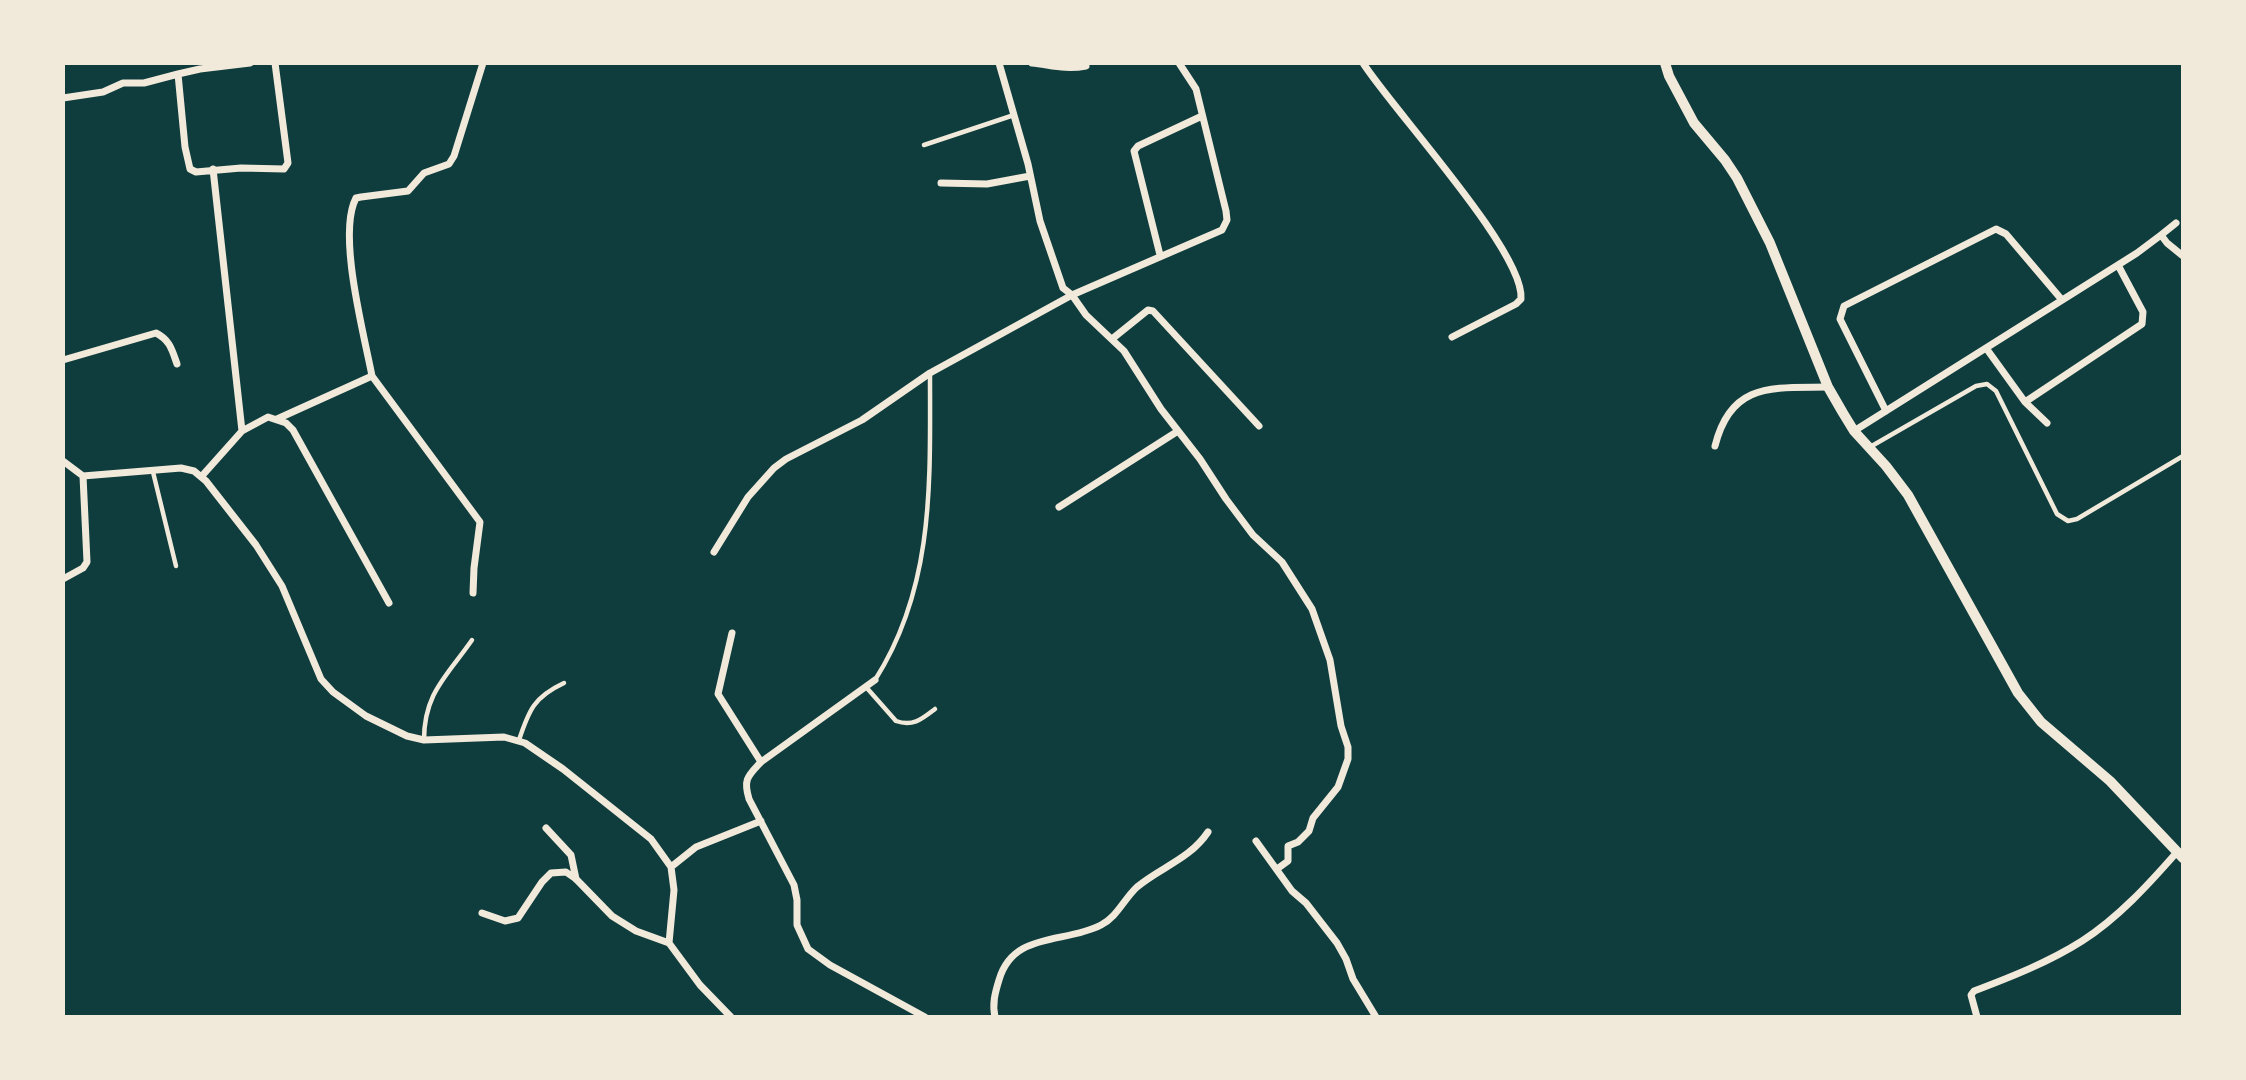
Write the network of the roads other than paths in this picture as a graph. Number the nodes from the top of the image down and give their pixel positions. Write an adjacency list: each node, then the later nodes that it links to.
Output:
1 (250, 63): 10 (street)
2 (275, 63): 15 (street)
3 (483, 63): 31 (street)
4 (999, 63): 12 (street)
5 (1031, 63): 9 (street)
6 (1179, 63): 13 (street)
7 (1363, 63): 25 (street)
8 (1665, 63): 32 (street)
9 (1086, 66)
10 (178, 74): 11 (street); 15 (street)
11 (63, 98)
12 (1015, 115): 14 (lane); 16 (street)
13 (1202, 116): 20 (street); 20 (street)
14 (924, 145)
15 (213, 169): 39 (street)
16 (1030, 176): 17 (street); 23 (street)
17 (941, 183)
18 (2176, 223): 19 (street)
19 (2161, 235): 21 (street); 22 (street)
20 (1160, 255): 23 (street)
21 (2183, 256)
22 (2118, 265): 24 (street); 33 (street)
23 (1072, 295): 26 (street); 30 (street)
24 (2062, 300): 27 (street); 34 (street)
25 (1452, 337)
26 (1112, 339): 37 (street); 38 (street)
27 (1986, 348): 33 (street); 34 (street)
28 (63, 360): 29 (street)
29 (177, 364)
30 (930, 373): 49 (street); 56 (lane)
31 (372, 376): 35 (street); 52 (street)
32 (1828, 387): 40 (street); 41 (street)
33 (2025, 402): 36 (street)
34 (1886, 411): 40 (street)
35 (278, 419): 39 (street); 53 (street)
36 (2047, 423)
37 (1259, 426)
38 (1178, 430): 48 (street); 69 (street)
39 (242, 431): 47 (street)
40 (1854, 431): 42 (street)
41 (1716, 446)
42 (1869, 447): 43 (lane); 67 (street)
43 (2183, 456)
44 (63, 461): 46 (street)
45 (153, 472): 46 (street); 47 (street); 50 (lane)
46 (83, 477): 51 (street)
47 (201, 477): 60 (street)
48 (1059, 507)
49 (714, 552)
50 (176, 566)
51 (63, 579)
52 (474, 593)
53 (389, 603)
54 (732, 633): 62 (street)
55 (472, 640): 60 (lane)
56 (875, 680): 58 (street)
57 (564, 683): 61 (lane)
58 (866, 687): 59 (lane); 62 (street)
59 (935, 709)
60 (424, 740): 61 (street)
61 (519, 740): 68 (street)
62 (761, 762): 63 (street)
63 (761, 821): 68 (street); 74 (street)
64 (545, 828): 70 (street)
65 (1208, 832): 75 (street)
66 (1256, 841): 69 (street)
67 (2180, 855): 77 (street)
68 (671, 867): 72 (street)
69 (1277, 869): 76 (street)
70 (576, 879): 71 (street); 72 (street)
71 (482, 913)
72 (669, 943): 73 (street)
73 (731, 1017)
74 (925, 1017)
75 (995, 1017)
76 (1376, 1017)
77 (1977, 1017)

